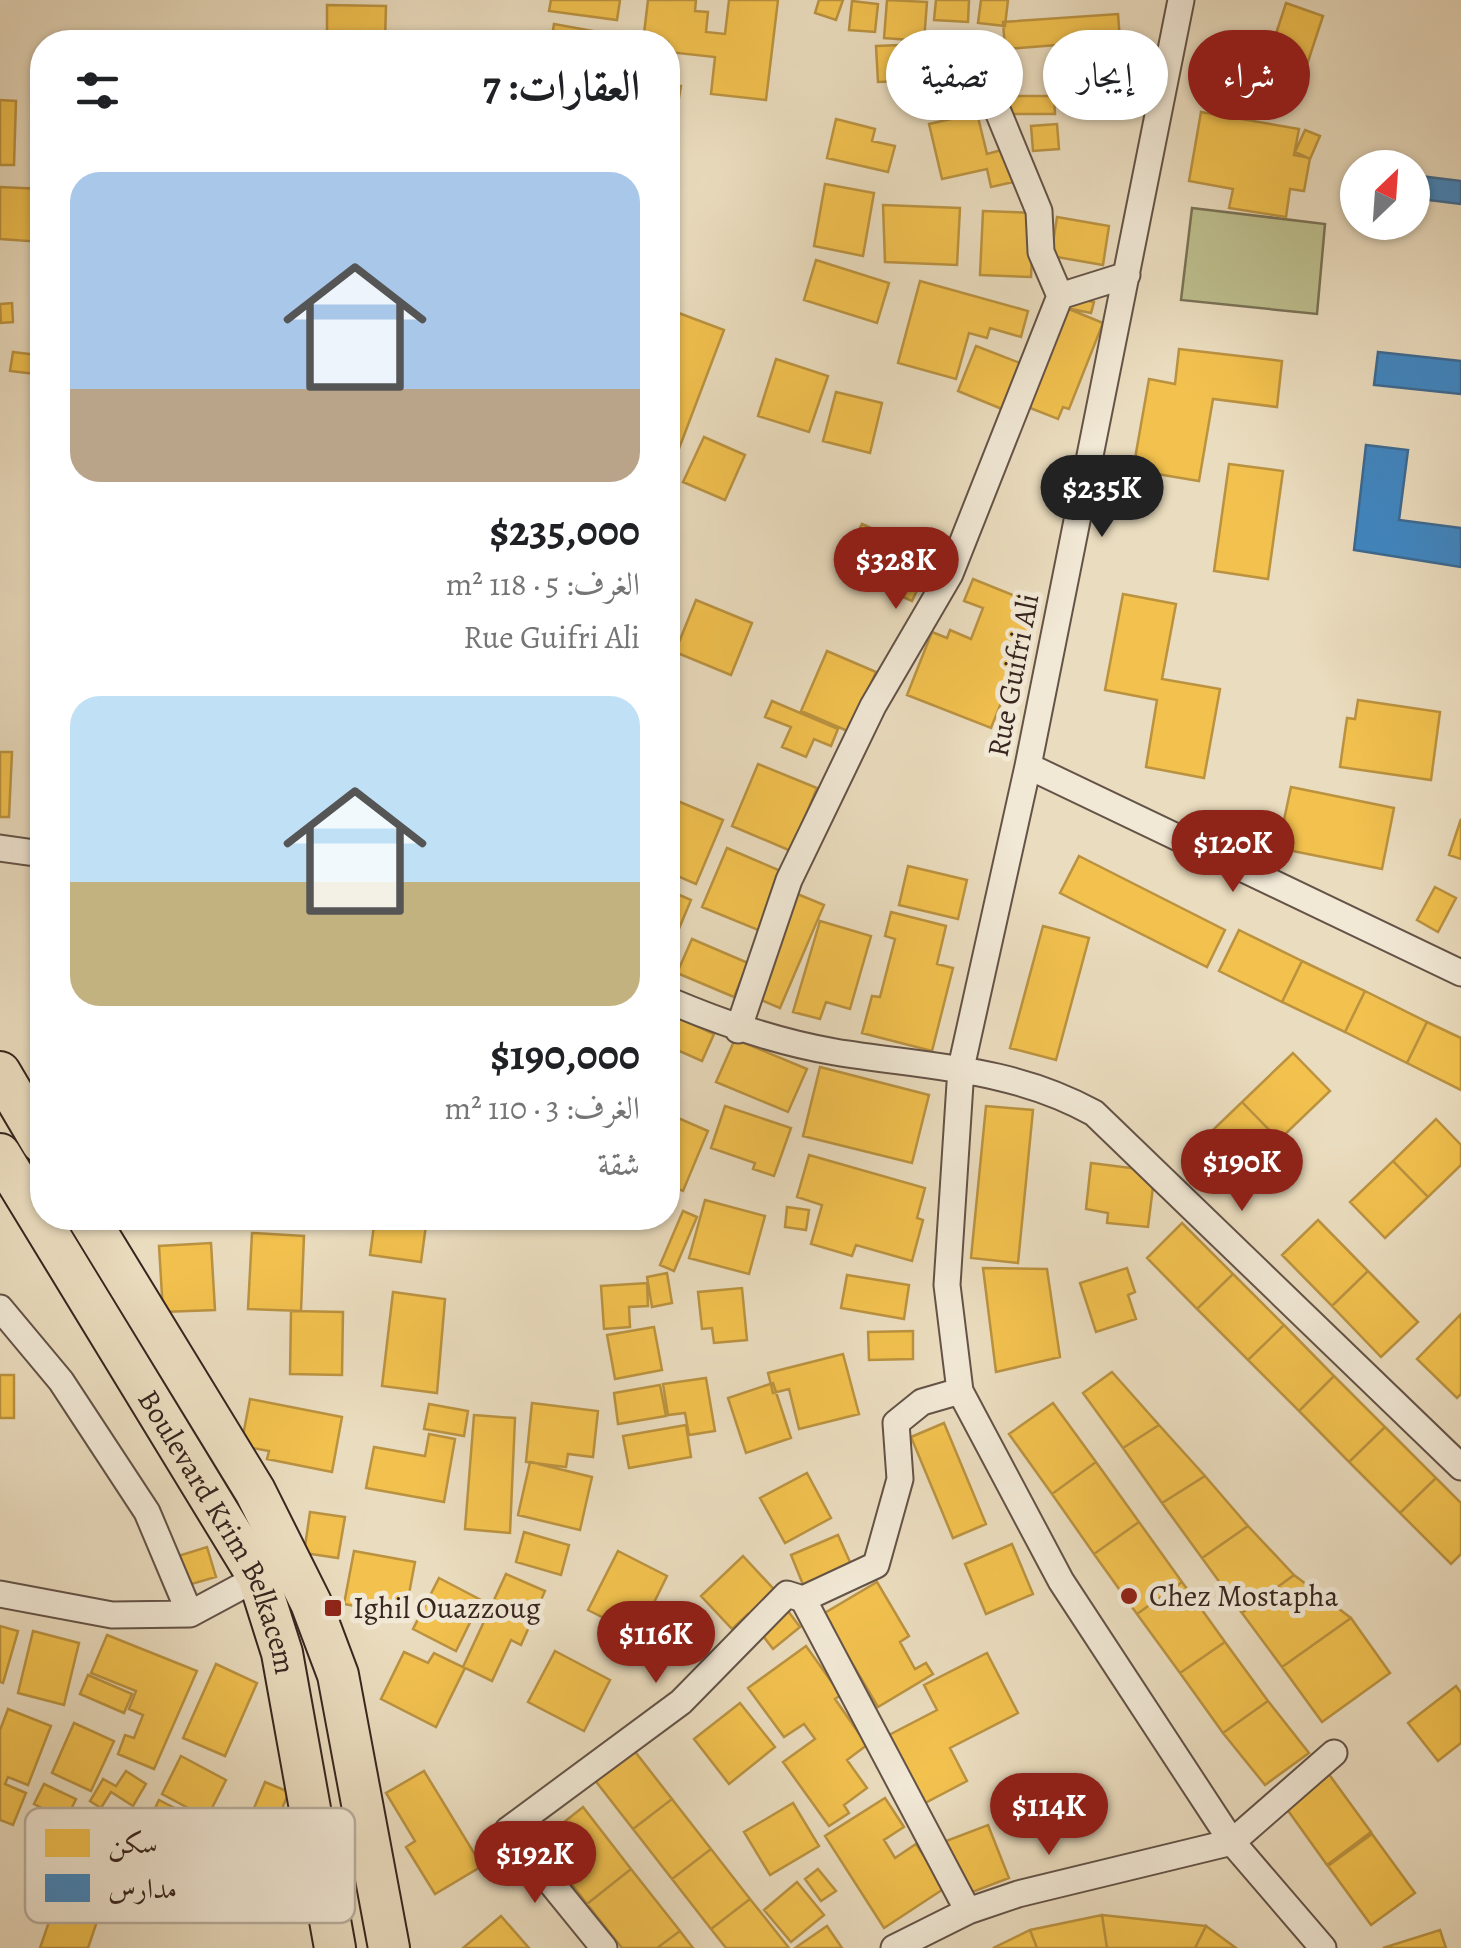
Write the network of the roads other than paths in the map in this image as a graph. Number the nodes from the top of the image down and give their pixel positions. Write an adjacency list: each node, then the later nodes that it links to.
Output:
1 (1181, 0): 3 (street, Rue Guifri Ali)
2 (1001, 120): 4 (street)
3 (1127, 275): 4 (street); 5 (street, Rue Guifri Ali)
4 (1060, 296): 10 (street)
5 (1028, 766): 8 (street); 11 (street, Rue Guifri Ali)
6 (0, 848): 7 (street)
7 (30, 852)
8 (1461, 974)
9 (680, 1005): 10 (street)
10 (738, 1030): 11 (street)
11 (961, 1068): 19 (street, Rue Guifri Ali); 20 (street)
12 (0, 1072): 13 (main road)
13 (30, 1123)
14 (0, 1154): 15 (main road, Boulevard Krim Belkacem)
15 (30, 1199)
16 (51, 1230): 21 (main road, Boulevard Krim Belkacem)
17 (94, 1230): 21 (main road, Boulevard Krim Belkacem)
18 (0, 1308): 24 (street)
19 (960, 1391): 23 (street); 27 (street)
20 (1461, 1467)
21 (275, 1567): 24 (street); 26 (main road, Boulevard Krim Belkacem); 31 (main road, Boulevard Krim Belkacem)
22 (0, 1594): 24 (street)
23 (803, 1599): 28 (street); 32 (street)
24 (190, 1614)
25 (1334, 1752): 27 (street)
26 (310, 1808)
27 (1232, 1842): 28 (street); 34 (street)
28 (968, 1912): 33 (street)
29 (331, 1923): 30 (main road, Boulevard Krim Belkacem)
30 (335, 1948)
31 (388, 1948)
32 (604, 1948)
33 (894, 1948)
34 (1323, 1948)

